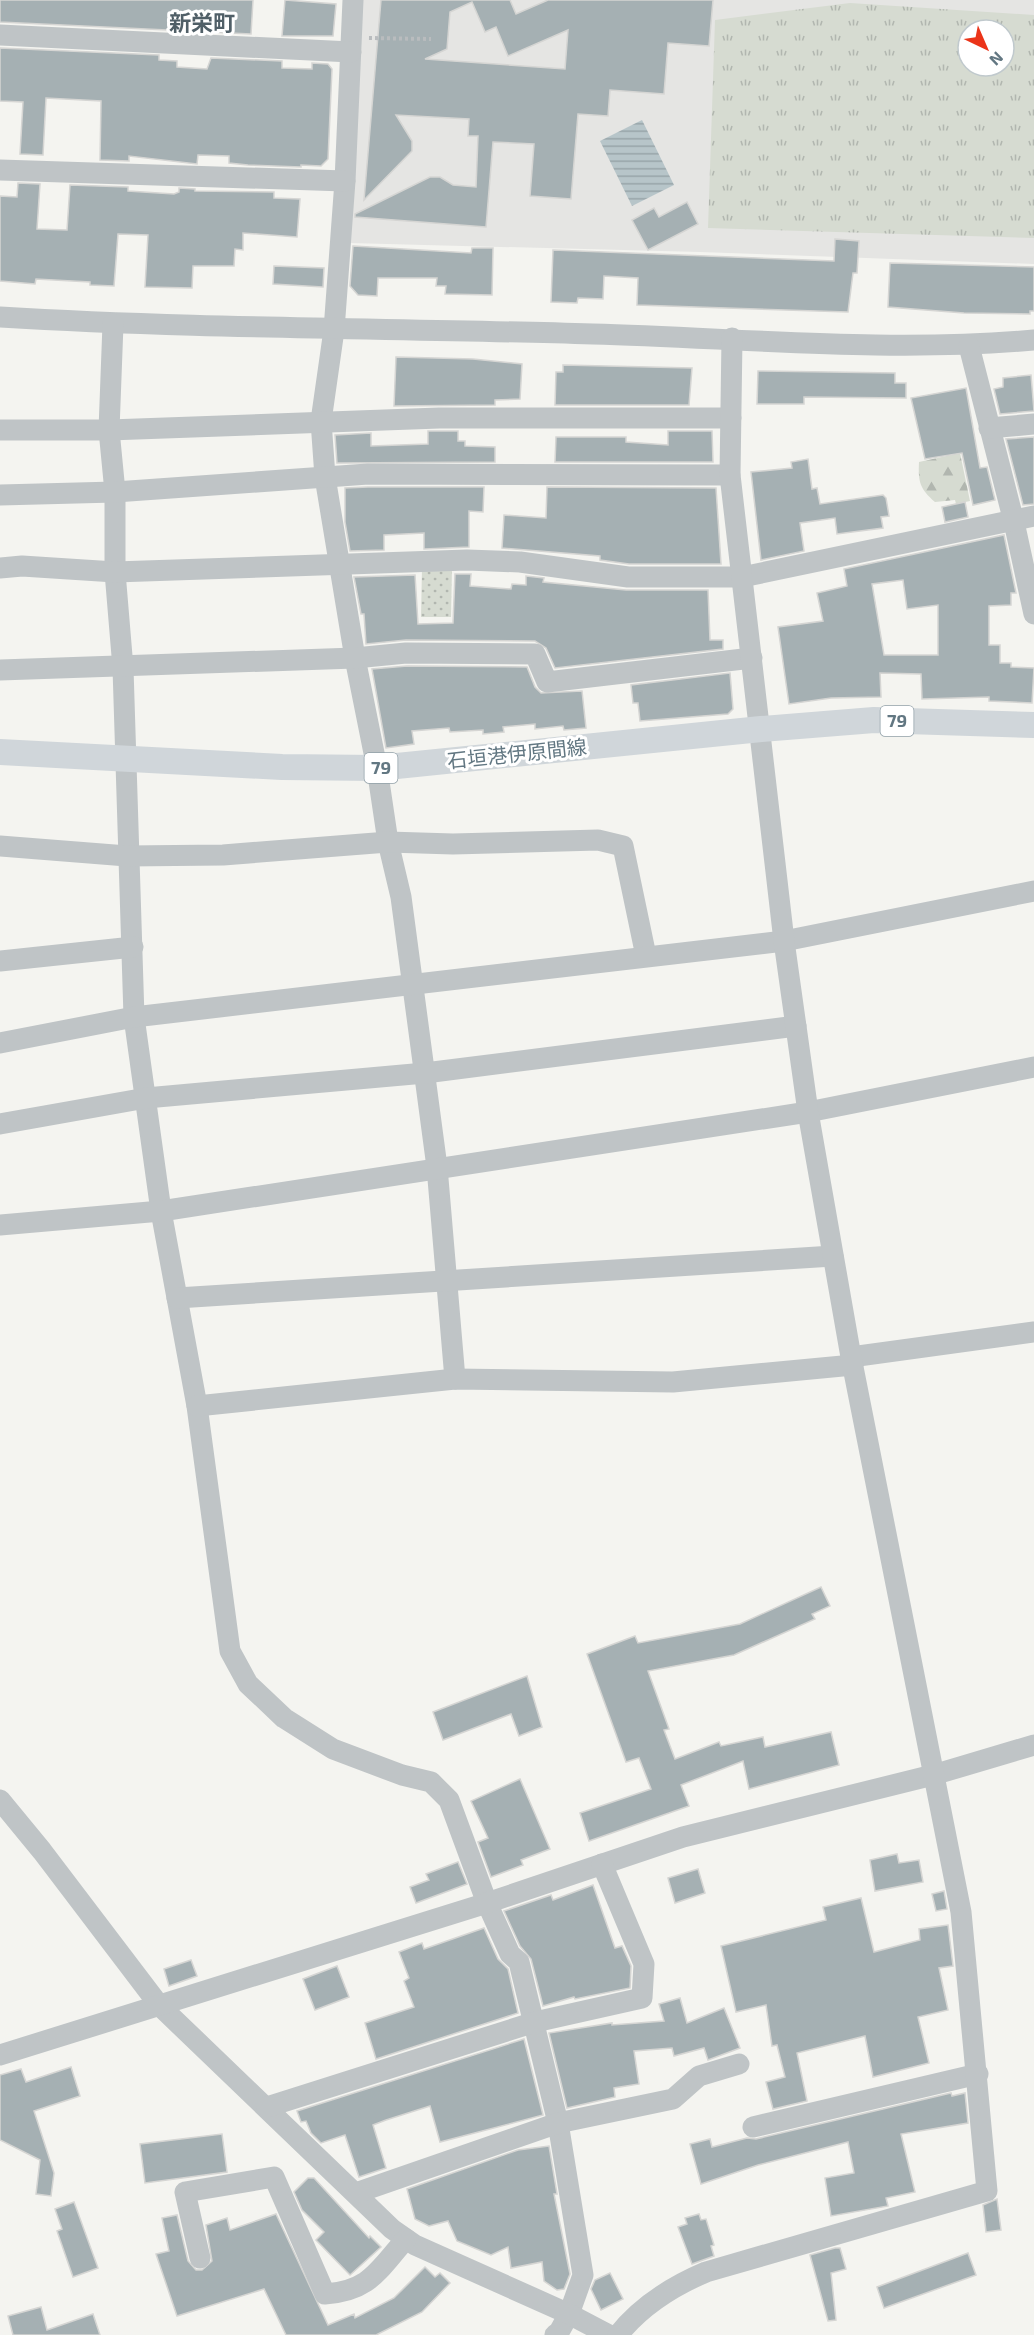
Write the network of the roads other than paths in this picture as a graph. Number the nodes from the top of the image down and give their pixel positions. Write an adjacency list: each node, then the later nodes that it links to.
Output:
1 (353, 0): 3 (street)
2 (0, 35): 3 (street)
3 (356, 46): 5 (street)
4 (0, 170): 5 (street)
5 (345, 181): 8 (street)
6 (0, 317): 7 (street)
7 (113, 324): 8 (street); 17 (street)
8 (334, 330): 9 (street); 13 (street)
9 (732, 338): 11 (street); 12 (street)
10 (1034, 340): 11 (street)
11 (969, 346): 15 (street)
12 (731, 418): 13 (street); 18 (street)
13 (321, 421): 17 (street); 19 (street)
14 (1034, 424): 15 (street)
15 (989, 428): 22 (street)
16 (0, 430): 17 (street)
17 (109, 430): 20 (street)
18 (730, 475): 19 (street); 26 (street)
19 (325, 477): 20 (street); 23 (street)
20 (115, 492): 21 (street); 25 (street)
21 (0, 495)
22 (1024, 519): 26 (street); 27 (street)
23 (340, 564): 25 (street); 26 (street); 28 (street)
24 (0, 568): 25 (street)
25 (115, 572): 30 (street)
26 (742, 577): 29 (street)
27 (1034, 614)
28 (355, 658): 29 (street); 30 (street); 36 (street)
29 (752, 658): 33 (street)
30 (123, 668): 31 (street); 35 (street)
31 (0, 670)
32 (1034, 725): 33 (main road, 石垣港伊原間線 / 79)
33 (761, 729): 36 (main road, 石垣港伊原間線 / 79); 41 (street)
34 (0, 752): 35 (main road, 石垣港伊原間線 / 79)
35 (124, 758): 36 (main road, 石垣港伊原間線 / 79); 39 (street)
36 (377, 768): 37 (street)
37 (388, 842): 39 (street); 43 (street); 45 (street)
38 (0, 846): 39 (street)
39 (127, 856): 42 (street)
40 (1034, 891): 41 (street)
41 (784, 941): 43 (street); 47 (street)
42 (133, 947): 44 (street); 46 (street)
43 (646, 956): 45 (street)
44 (0, 961)
45 (413, 984): 46 (street); 50 (street)
46 (134, 1017): 48 (street); 51 (street)
47 (796, 1026): 50 (street); 52 (street)
48 (0, 1043)
49 (1034, 1067): 52 (street)
50 (425, 1073): 51 (street); 54 (street)
51 (146, 1098): 53 (street); 55 (street)
52 (808, 1112): 54 (street); 57 (street)
53 (0, 1124)
54 (437, 1167): 55 (street); 58 (street)
55 (160, 1211): 56 (street); 59 (street)
56 (0, 1225)
57 (833, 1256): 58 (street); 61 (street)
58 (446, 1280): 59 (street); 62 (street)
59 (177, 1298): 63 (street)
60 (1034, 1332): 61 (street)
61 (852, 1361): 62 (street); 65 (street)
62 (455, 1379): 63 (street)
63 (197, 1406): 68 (street)
64 (1034, 1745): 65 (street)
65 (933, 1775): 67 (street); 73 (street)
66 (0, 1800): 69 (street)
67 (602, 1864): 68 (street); 70 (street)
68 (487, 1903): 69 (street); 70 (street)
69 (159, 2005): 71 (street); 74 (street)
70 (535, 2022): 74 (street); 75 (street)
71 (0, 2055)
72 (739, 2064): 75 (street)
73 (978, 2074): 76 (street); 83 (street)
74 (267, 2107): 77 (street)
75 (558, 2123): 77 (street); 80 (street)
76 (753, 2127)
77 (356, 2193): 78 (street)
78 (406, 2239): 79 (street); 80 (street)
79 (200, 2258)
80 (569, 2314): 81 (street); 82 (street)
81 (555, 2335)
82 (609, 2335)
83 (618, 2335)

